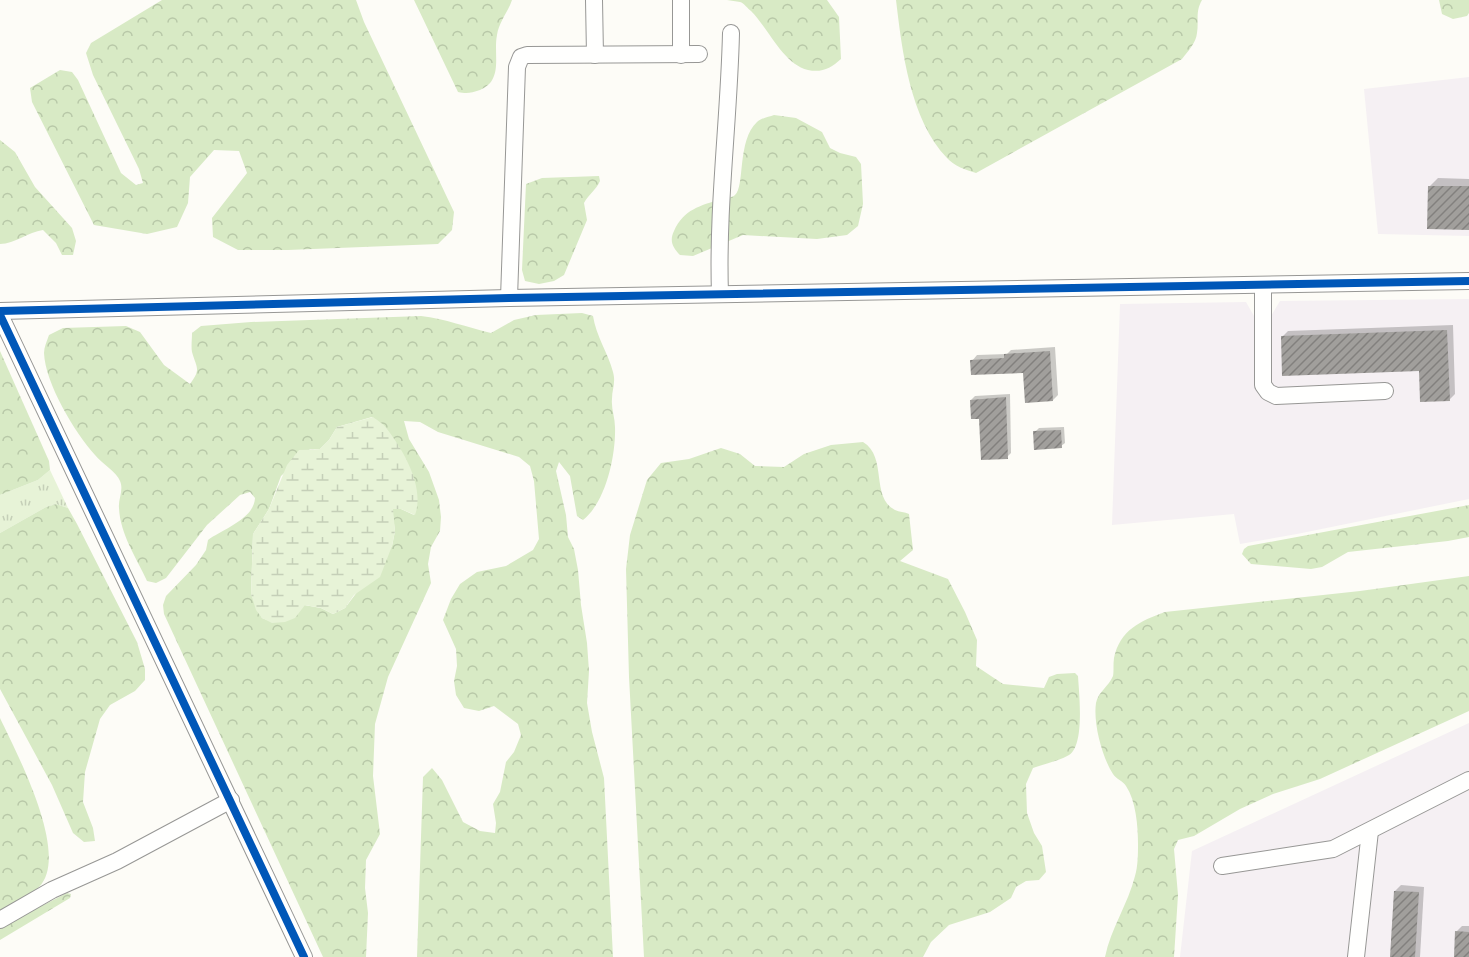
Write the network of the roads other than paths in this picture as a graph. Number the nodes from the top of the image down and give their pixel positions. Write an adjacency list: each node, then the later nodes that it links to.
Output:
1 (594, 0): 5 (street)
2 (681, 0): 6 (street)
3 (731, 33): 9 (street)
4 (699, 54): 6 (street)
5 (595, 55): 6 (street); 10 (street)
6 (681, 55)
7 (1469, 281): 8 (street)
8 (1263, 285): 9 (street); 12 (street)
9 (720, 294): 10 (street)
10 (509, 297): 11 (street)
11 (0, 313): 14 (street)
12 (1385, 391)
13 (1469, 780): 15 (street)
14 (231, 800): 17 (street); 18 (street)
15 (1370, 831): 16 (street); 19 (street)
16 (1222, 866)
17 (0, 920)
18 (304, 957)
19 (1356, 957)

